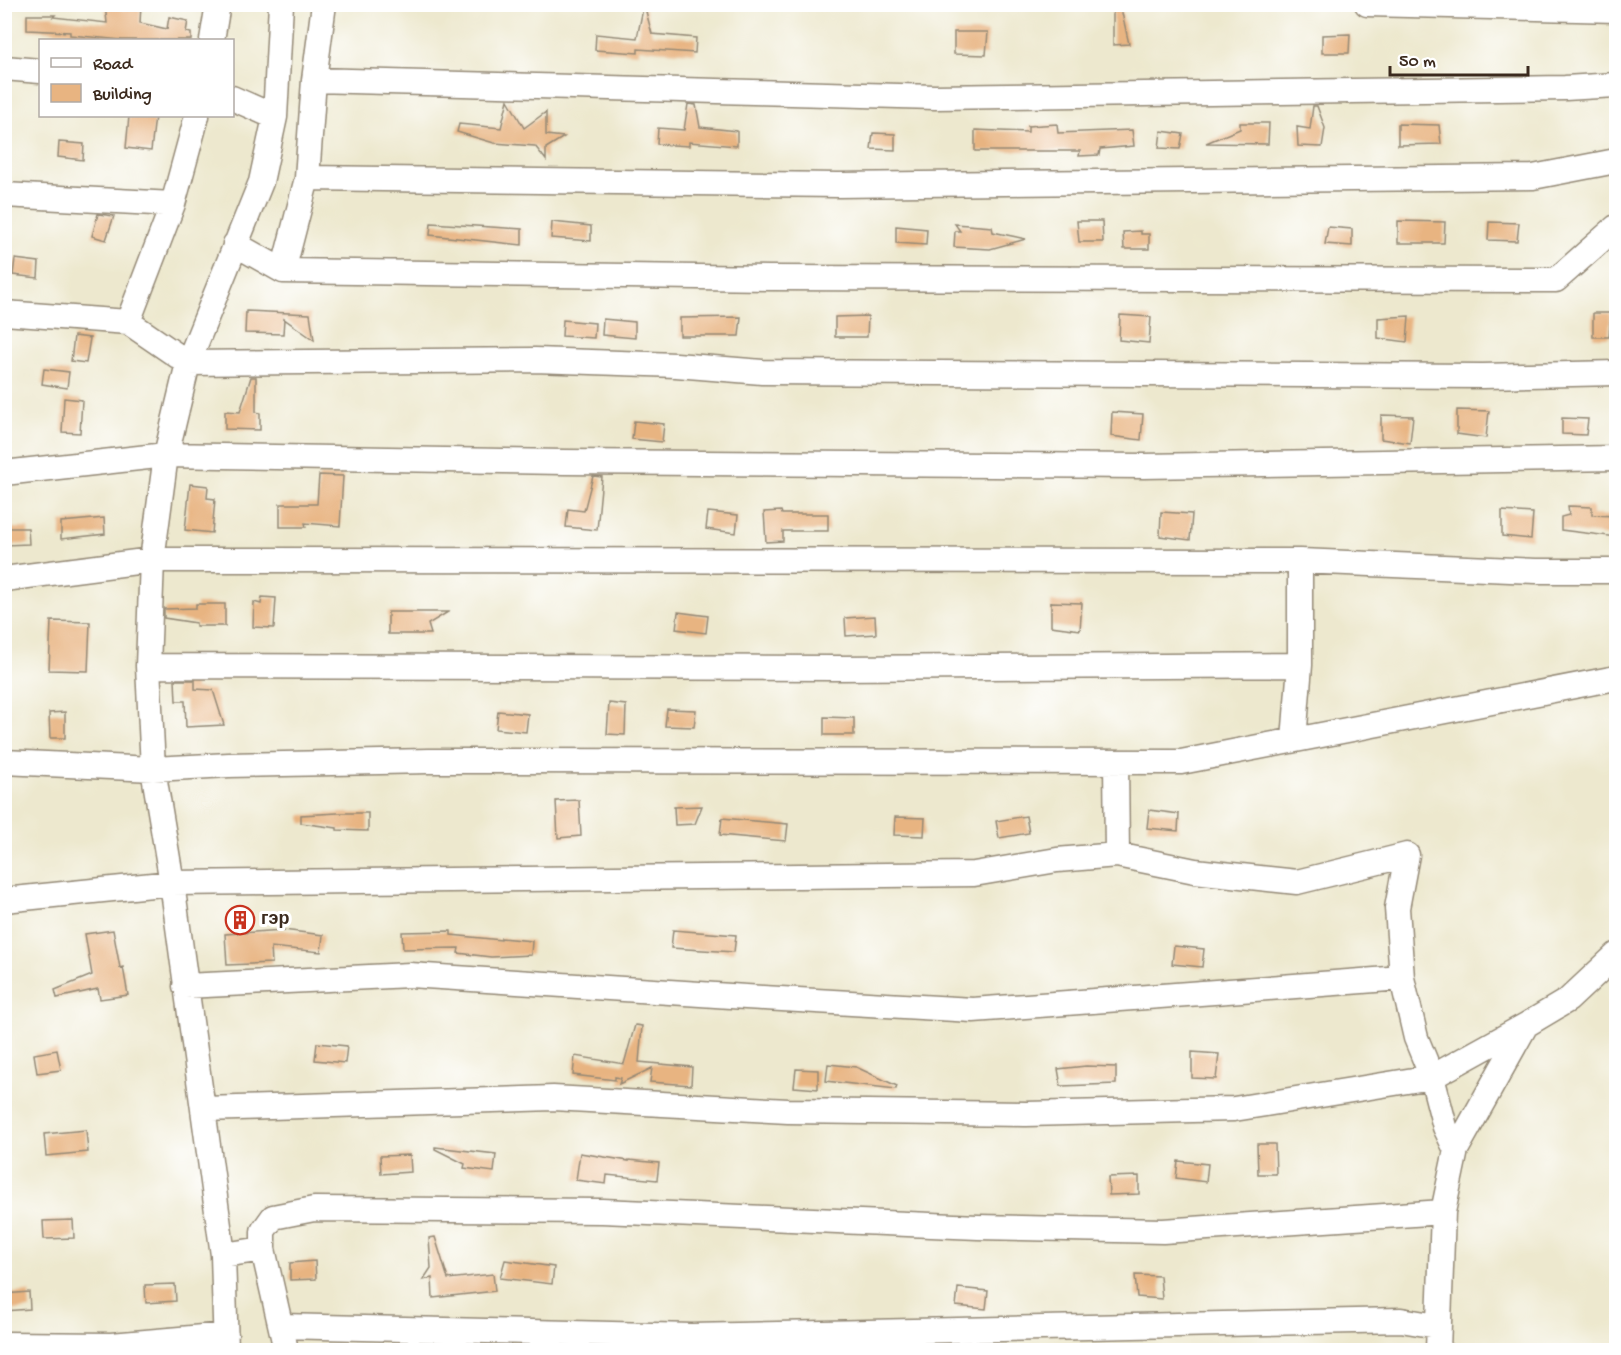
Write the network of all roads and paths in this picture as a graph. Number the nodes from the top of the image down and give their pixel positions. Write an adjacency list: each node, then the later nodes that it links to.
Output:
1 (218, 4): 6 (street)
2 (281, 4): 13 (street)
3 (324, 4): 9 (street)
4 (1367, 4): 5 (street)
5 (1617, 10)
6 (212, 39)
7 (4, 68): 8 (street)
8 (39, 71)
9 (314, 80): 10 (street); 15 (street)
10 (1617, 85)
11 (234, 99): 13 (street)
12 (197, 117): 17 (street)
13 (274, 117): 19 (street)
14 (1617, 161): 15 (street)
15 (308, 178): 20 (street)
16 (4, 195): 17 (street)
17 (173, 204): 22 (street)
18 (1617, 227): 20 (street)
19 (236, 244): 20 (street); 23 (street)
20 (283, 271)
21 (4, 313): 22 (street)
22 (128, 322): 23 (street)
23 (188, 363): 24 (street); 25 (street)
24 (1617, 373)
25 (166, 455): 26 (street); 27 (street); 28 (street)
26 (1617, 458)
27 (4, 473)
28 (152, 560): 29 (street); 31 (street); 33 (street)
29 (1300, 561): 30 (street); 32 (street)
30 (1617, 571)
31 (4, 579)
32 (1300, 665): 33 (street); 35 (street)
33 (148, 666): 38 (street)
34 (1617, 678): 35 (street)
35 (1294, 740): 37 (street)
36 (4, 762): 38 (street)
37 (1116, 762): 38 (street); 39 (street)
38 (153, 769): 40 (street)
39 (1117, 855): 40 (street); 43 (street)
40 (172, 883): 41 (street); 44 (street)
41 (4, 900)
42 (1617, 955): 45 (street)
43 (1402, 978): 44 (street); 46 (street)
44 (184, 986): 47 (street)
45 (1526, 1026): 46 (street); 48 (street)
46 (1432, 1077): 47 (street); 48 (street)
47 (204, 1109): 51 (street)
48 (1456, 1150): 49 (street)
49 (1443, 1212): 50 (street); 53 (street)
50 (262, 1249): 51 (street); 52 (street)
51 (223, 1255): 54 (street)
52 (281, 1326): 53 (street); 56 (street)
53 (1437, 1326): 57 (street)
54 (226, 1343): 55 (street)
55 (4, 1344)
56 (286, 1350)
57 (1437, 1350)

